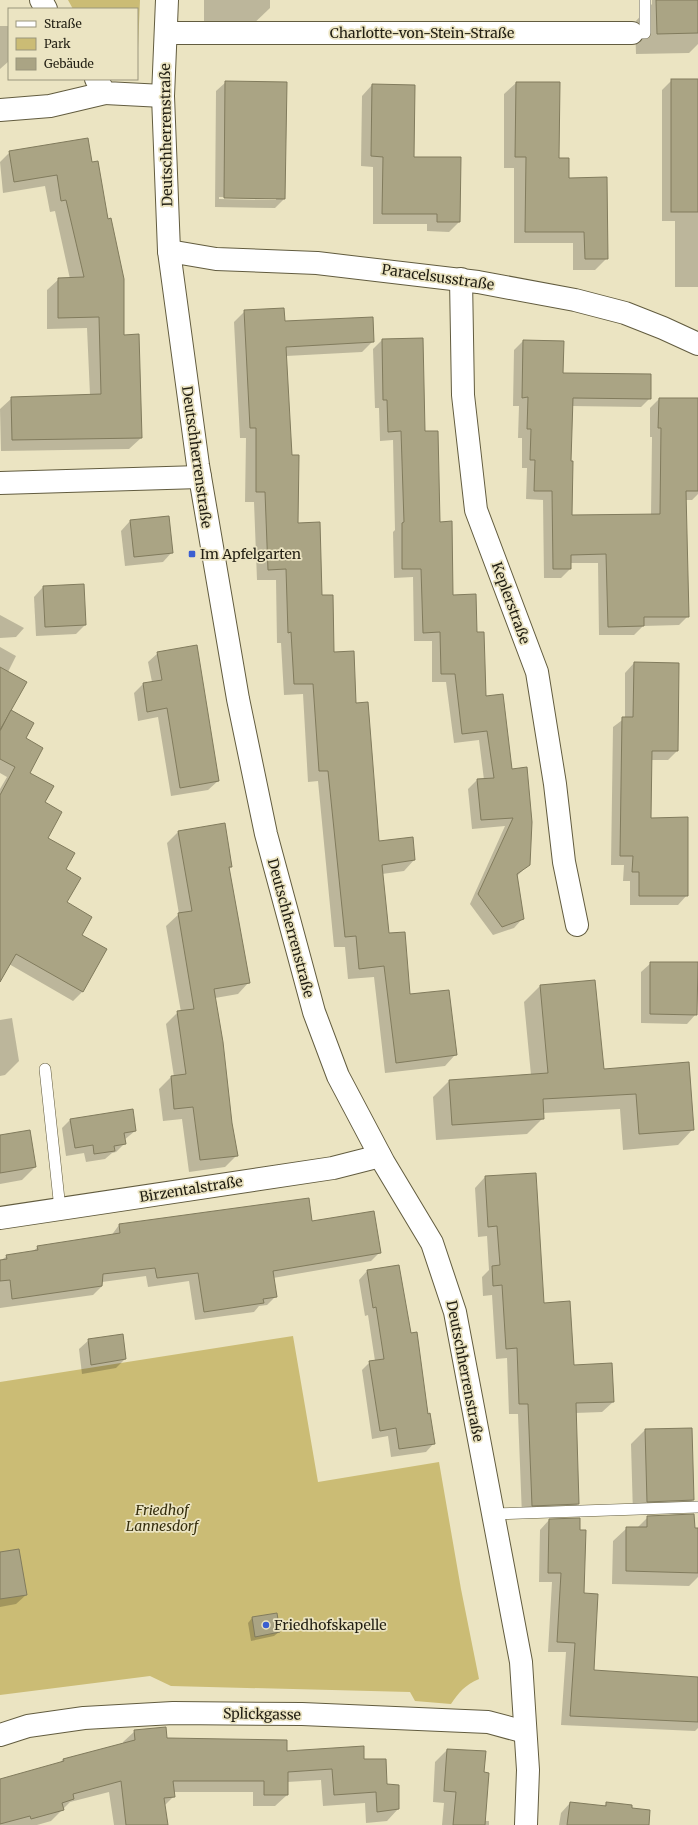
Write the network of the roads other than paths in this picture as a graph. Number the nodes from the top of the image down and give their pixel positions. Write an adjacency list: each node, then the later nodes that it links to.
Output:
1 (167, 0): 3 (street, Deutschherrenstraße)
2 (645, 0): 4 (lane, Charlotte-von-Stein-Straße)
3 (166, 33): 4 (street, Charlotte-von-Stein-Straße); 6 (street, Deutschherrenstraße)
4 (632, 33)
5 (100, 86): 6 (street); 7 (street)
6 (163, 96): 8 (street, Deutschherrenstraße)
7 (0, 110)
8 (169, 251): 9 (street, Paracelsusstraße); 11 (street, Deutschherrenstraße)
9 (461, 279): 10 (street, Paracelsusstraße); 13 (street, Keplerstraße)
10 (698, 344)
11 (200, 477): 12 (street); 15 (street, Deutschherrenstraße)
12 (0, 483)
13 (577, 925)
14 (46, 1069): 16 (lane)
15 (380, 1156): 16 (street, Birzentalstraße); 19 (street, Deutschherrenstraße)
16 (60, 1209): 17 (street, Birzentalstraße)
17 (0, 1218)
18 (698, 1507): 19 (lane)
19 (492, 1514): 20 (street, Deutschherrenstraße)
20 (525, 1732): 21 (street, Splickgasse); 22 (street, Deutschherrenstraße)
21 (0, 1735)
22 (526, 1825)

